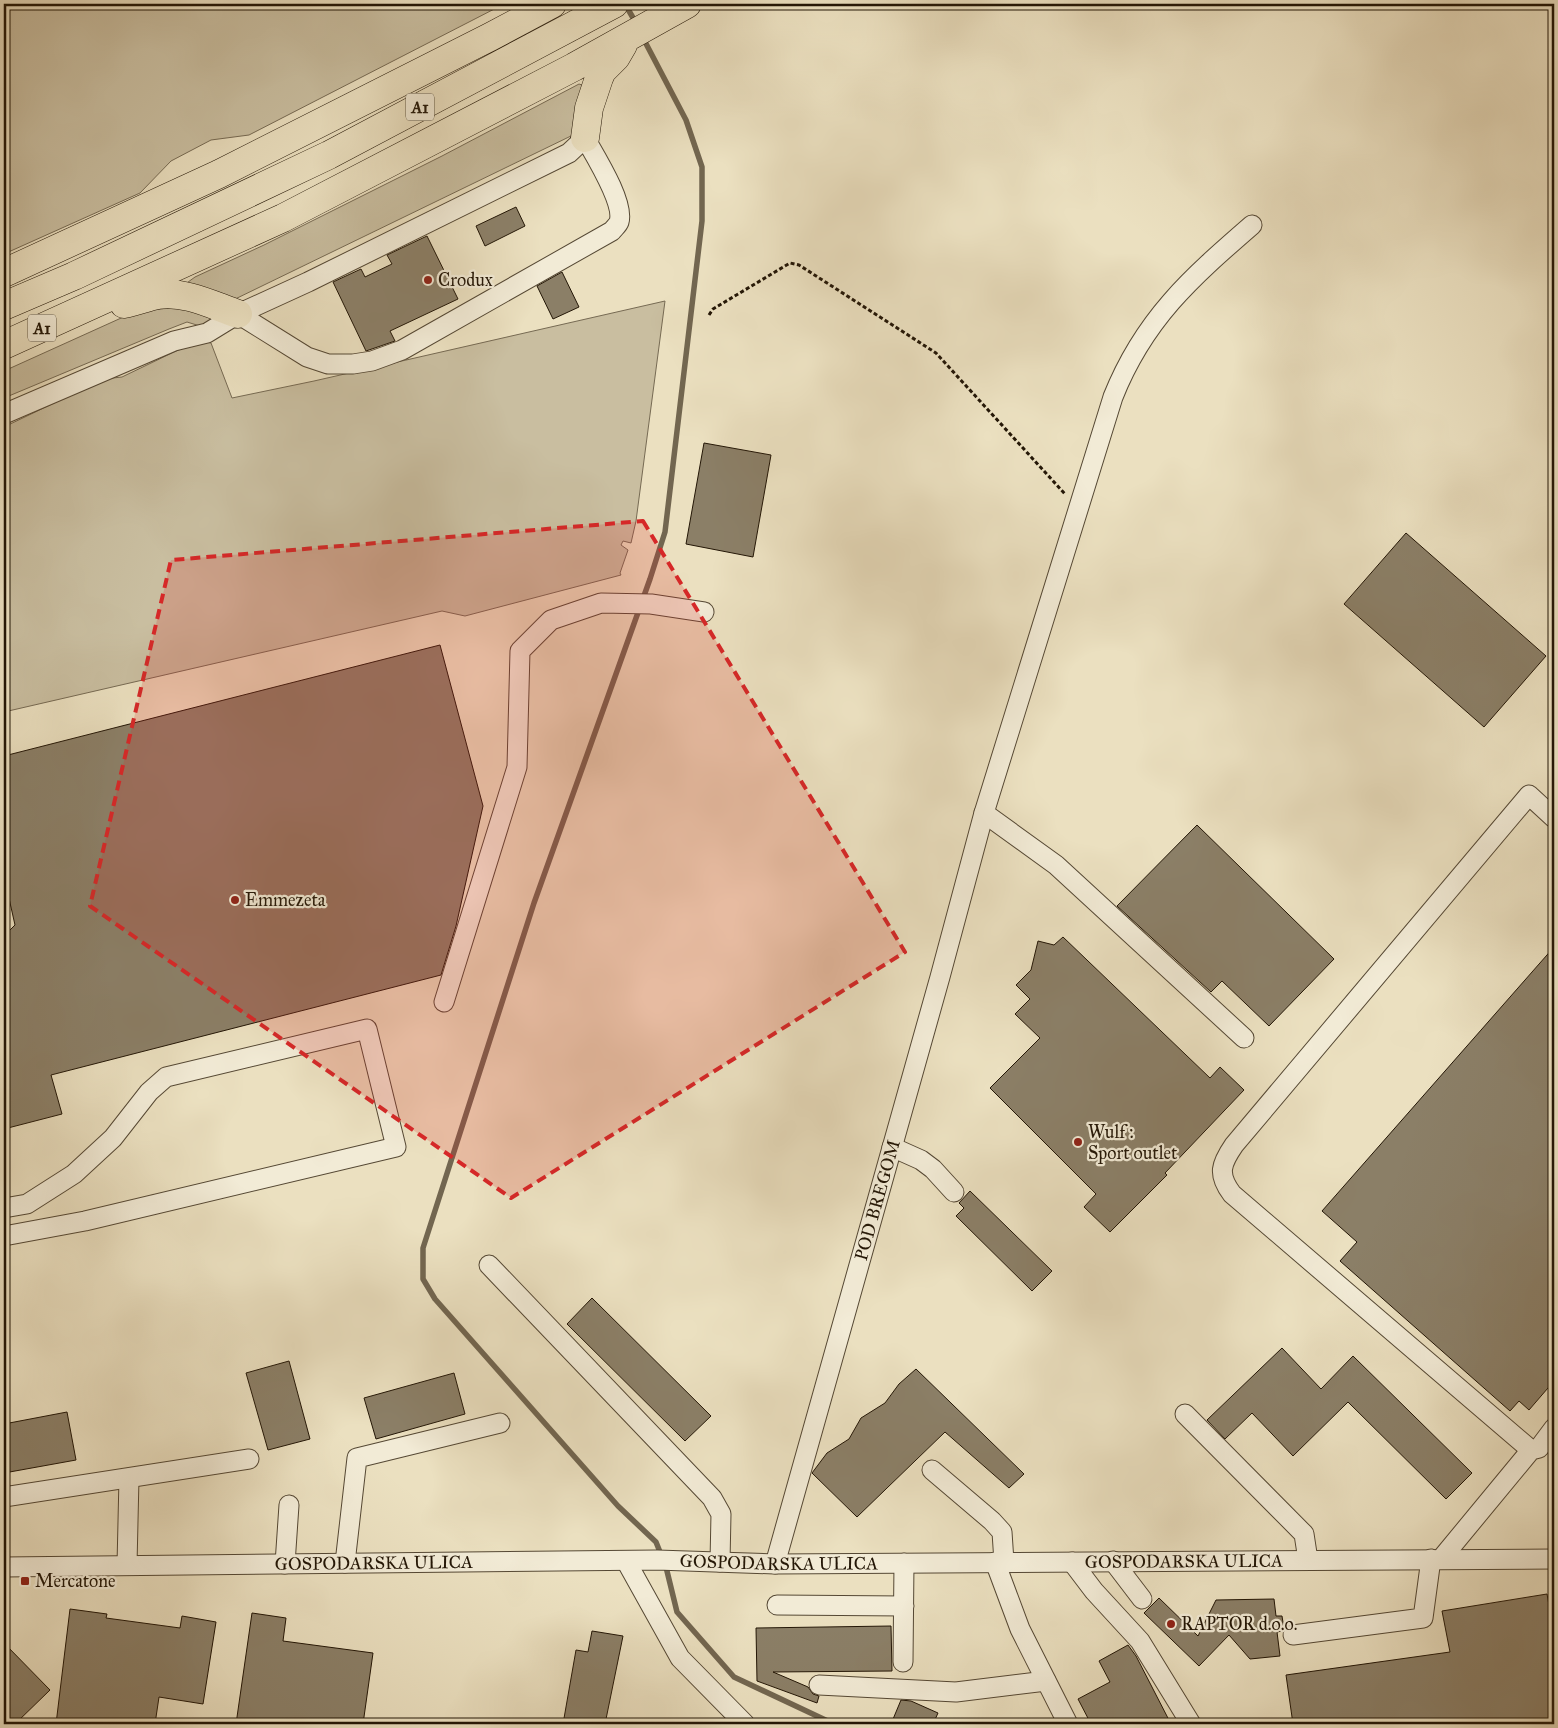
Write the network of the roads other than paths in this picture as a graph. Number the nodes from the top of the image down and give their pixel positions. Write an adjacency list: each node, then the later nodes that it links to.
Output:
1 (552, 4): 7 (highway)
2 (687, 4): 4 (highway, A1)
3 (608, 7): 8 (highway, A1)
4 (628, 37): 5 (highway); 9 (highway, A1)
5 (585, 138): 10 (street); 10 (street)
6 (1252, 225): 14 (street, POD BREGOM)
7 (4, 273)
8 (4, 306)
9 (81, 310): 10 (highway); 11 (highway, A1)
10 (238, 314): 12 (street)
11 (4, 346)
12 (4, 414)
13 (704, 612): 16 (street)
14 (984, 813): 17 (street); 18 (street, POD BREGOM)
15 (1554, 818): 27 (street)
16 (444, 1002)
17 (1244, 1038)
18 (892, 1147): 19 (street); 44 (street, POD BREGOM)
19 (954, 1192)
20 (4, 1208): 21 (street)
21 (4, 1236)
22 (489, 1265): 37 (street)
23 (1185, 1414): 35 (street)
24 (1554, 1422): 27 (street)
25 (500, 1423): 41 (street)
26 (1554, 1428): 27 (street)
27 (1531, 1450): 33 (street)
28 (249, 1459): 30 (street)
29 (932, 1470): 38 (street)
30 (129, 1478): 31 (street); 45 (street)
31 (4, 1497)
32 (289, 1504): 43 (street)
33 (1436, 1559): 34 (street, GOSPODARSKA ULICA); 35 (street, GOSPODARSKA ULICA); 50 (street)
34 (1554, 1559)
35 (1308, 1560): 40 (street, GOSPODARSKA ULICA)
36 (626, 1561): 37 (street, GOSPODARSKA ULICA); 41 (street, GOSPODARSKA ULICA); 54 (street)
37 (720, 1562): 44 (street, GOSPODARSKA ULICA)
38 (999, 1562): 39 (street, GOSPODARSKA ULICA); 42 (street, GOSPODARSKA ULICA); 52 (street)
39 (1072, 1562): 40 (street, GOSPODARSKA ULICA); 56 (street)
40 (1114, 1562): 47 (street)
41 (345, 1563): 43 (street, GOSPODARSKA ULICA)
42 (904, 1563): 44 (street, GOSPODARSKA ULICA); 49 (street)
43 (285, 1564): 45 (street, GOSPODARSKA ULICA)
44 (775, 1564)
45 (127, 1565): 46 (street, GOSPODARSKA ULICA)
46 (4, 1567)
47 (1142, 1599)
48 (777, 1605): 49 (street)
49 (904, 1606): 51 (street)
50 (1293, 1635)
51 (904, 1662)
52 (1046, 1681): 53 (street); 55 (street)
53 (819, 1685)
54 (746, 1724)
55 (1068, 1724)
56 (1191, 1724)

